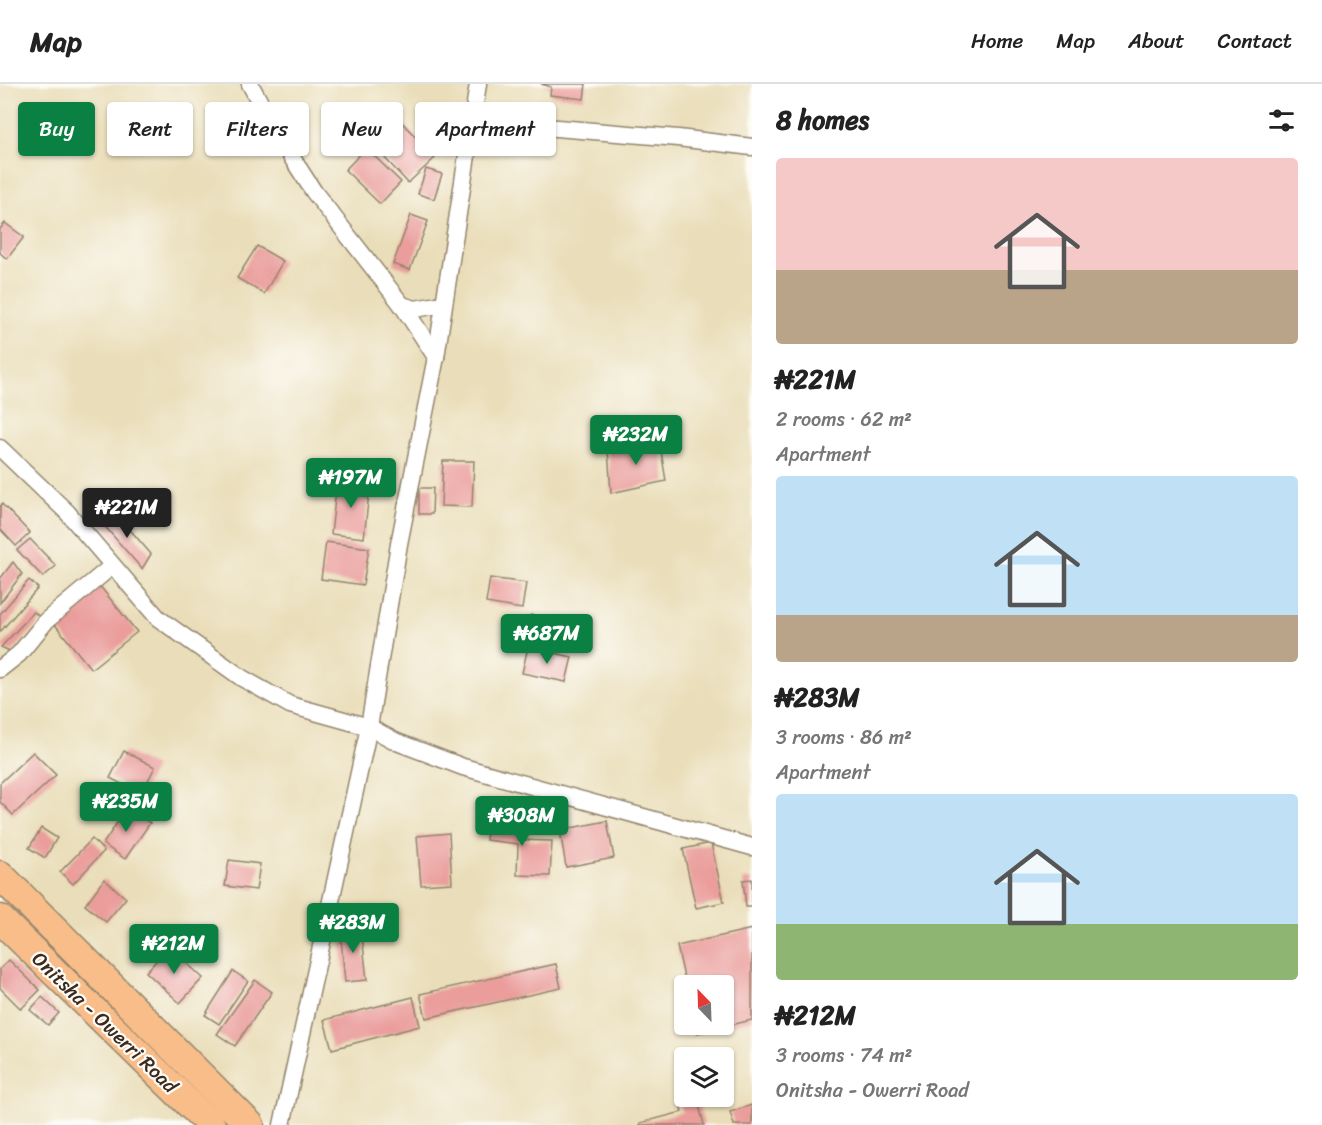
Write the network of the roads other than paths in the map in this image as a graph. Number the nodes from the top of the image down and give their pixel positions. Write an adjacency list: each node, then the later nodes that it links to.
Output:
1 (250, 84): 8 (street)
2 (478, 84): 3 (street)
3 (475, 102)
4 (556, 128): 5 (street)
5 (752, 147)
6 (466, 156): 7 (street)
7 (443, 304): 8 (street); 9 (street)
8 (402, 305): 9 (street)
9 (436, 357): 13 (street)
10 (0, 448): 11 (street)
11 (112, 566): 12 (street); 13 (street)
12 (0, 669)
13 (369, 727): 14 (street); 19 (street)
14 (752, 847)
15 (0, 875): 18 (highway, Onitsha - Owerri Road)
16 (0, 919): 17 (highway, Onitsha - Owerri Road)
17 (211, 1125)
18 (250, 1125)
19 (282, 1125)

